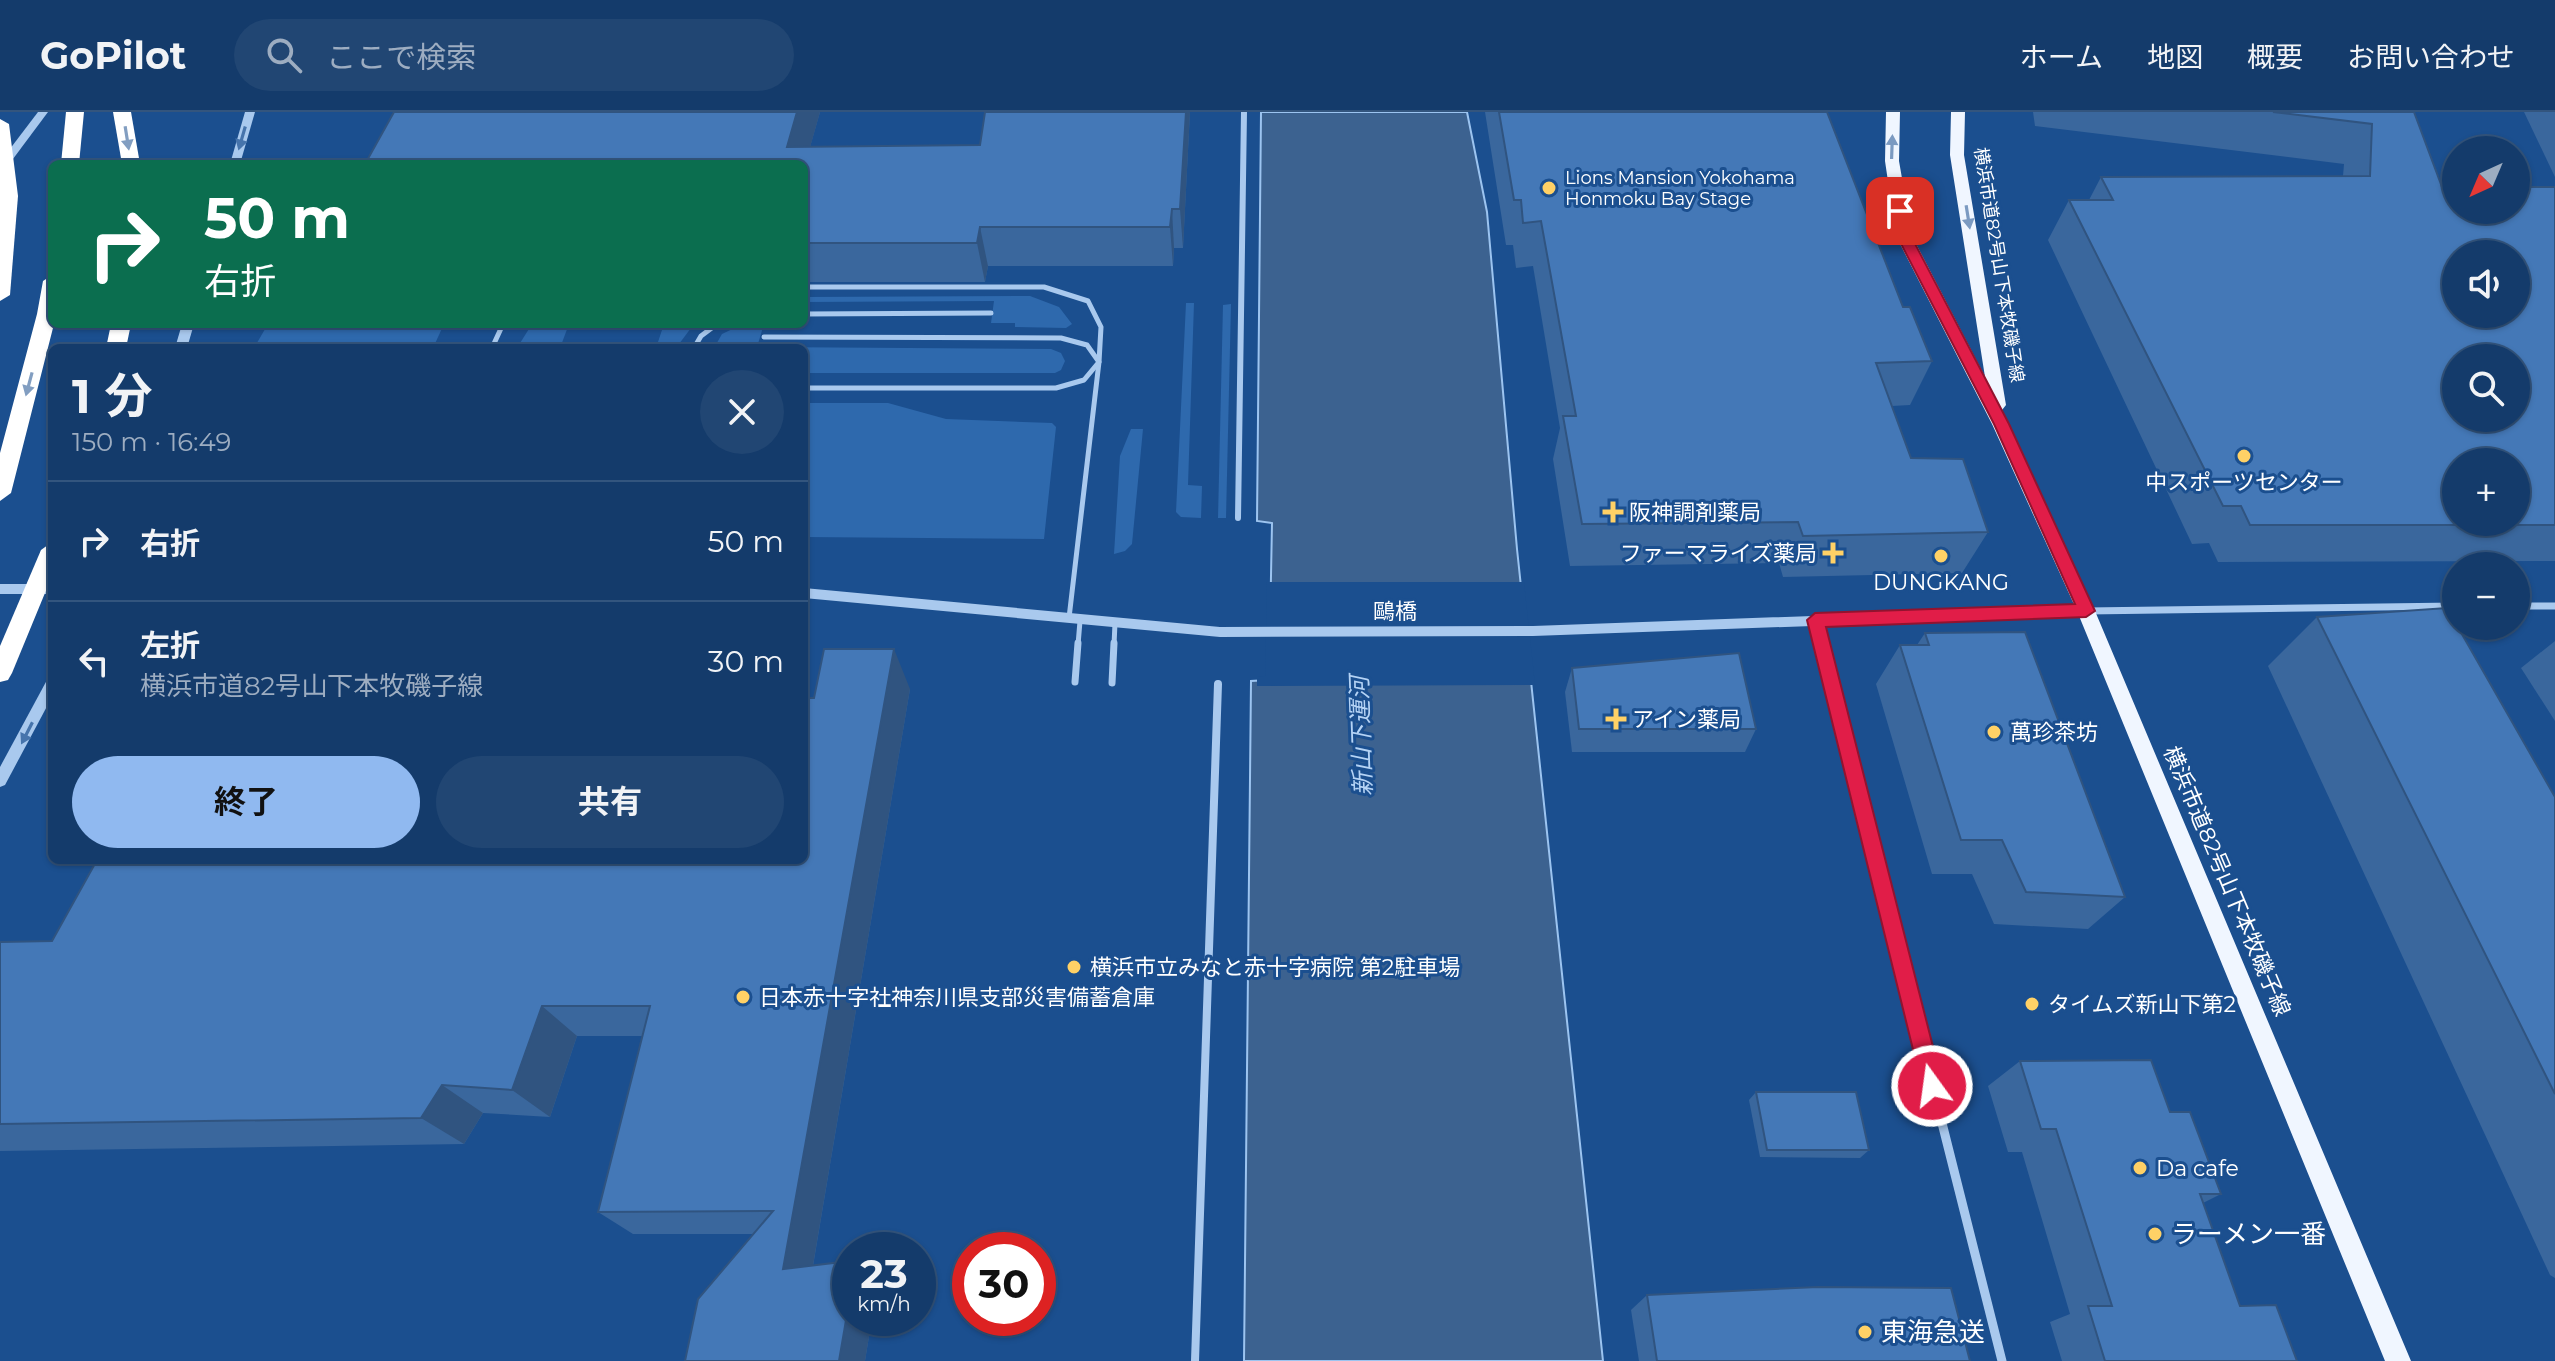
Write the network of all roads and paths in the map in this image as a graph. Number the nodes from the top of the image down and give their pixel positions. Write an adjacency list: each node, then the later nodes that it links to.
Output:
1 (43, 112): 12 (street)
2 (75, 112): 9 (highway)
3 (122, 112): 10 (highway, one-way to 10)
4 (250, 112): 11 (street, one-way to 11)
5 (1244, 112): 25 (street)
6 (1893, 112): 23 (main road, 横浜市道82号山下本牧磯子線, one-way to 6)
7 (1958, 112): 23 (main road, 横浜市道82号山下本牧磯子線, one-way to 23)
8 (0, 124): 14 (highway)
9 (70, 160)
10 (130, 160)
11 (236, 160)
12 (0, 169)
13 (808, 287): 21 (lane)
14 (0, 295)
15 (48, 307): 24 (highway, one-way to 24)
16 (991, 313): 17 (lane)
17 (808, 314)
18 (712, 328): 20 (lane)
19 (764, 337): 21 (lane)
20 (696, 344)
21 (1099, 362): 22 (lane); 35 (lane)
22 (808, 388)
23 (2001, 424): 34 (main road, 横浜市道82号山下本牧磯子線)
24 (0, 493)
25 (1238, 518)
26 (48, 544): 38 (highway)
27 (48, 559): 39 (highway)
28 (0, 589): 29 (street)
29 (48, 589)
30 (808, 593): 35 (street, 鷗橋)
31 (2442, 606): 34 (street)
32 (2530, 606): 33 (street)
33 (2555, 606)
34 (2086, 611): 36 (street, 鷗橋); 47 (main road, 横浜市道82号山下本牧磯子線)
35 (1074, 620): 37 (street, 鷗橋); 40 (lane)
36 (1815, 620): 37 (street, 鷗橋); 46 (street)
37 (1115, 623): 41 (lane)
38 (0, 635)
39 (0, 673)
40 (1075, 682)
41 (1112, 683)
42 (1218, 684): 45 (street)
43 (48, 691): 44 (street, one-way to 44)
44 (0, 781)
45 (1195, 1361)
46 (2002, 1361)
47 (2398, 1361)

